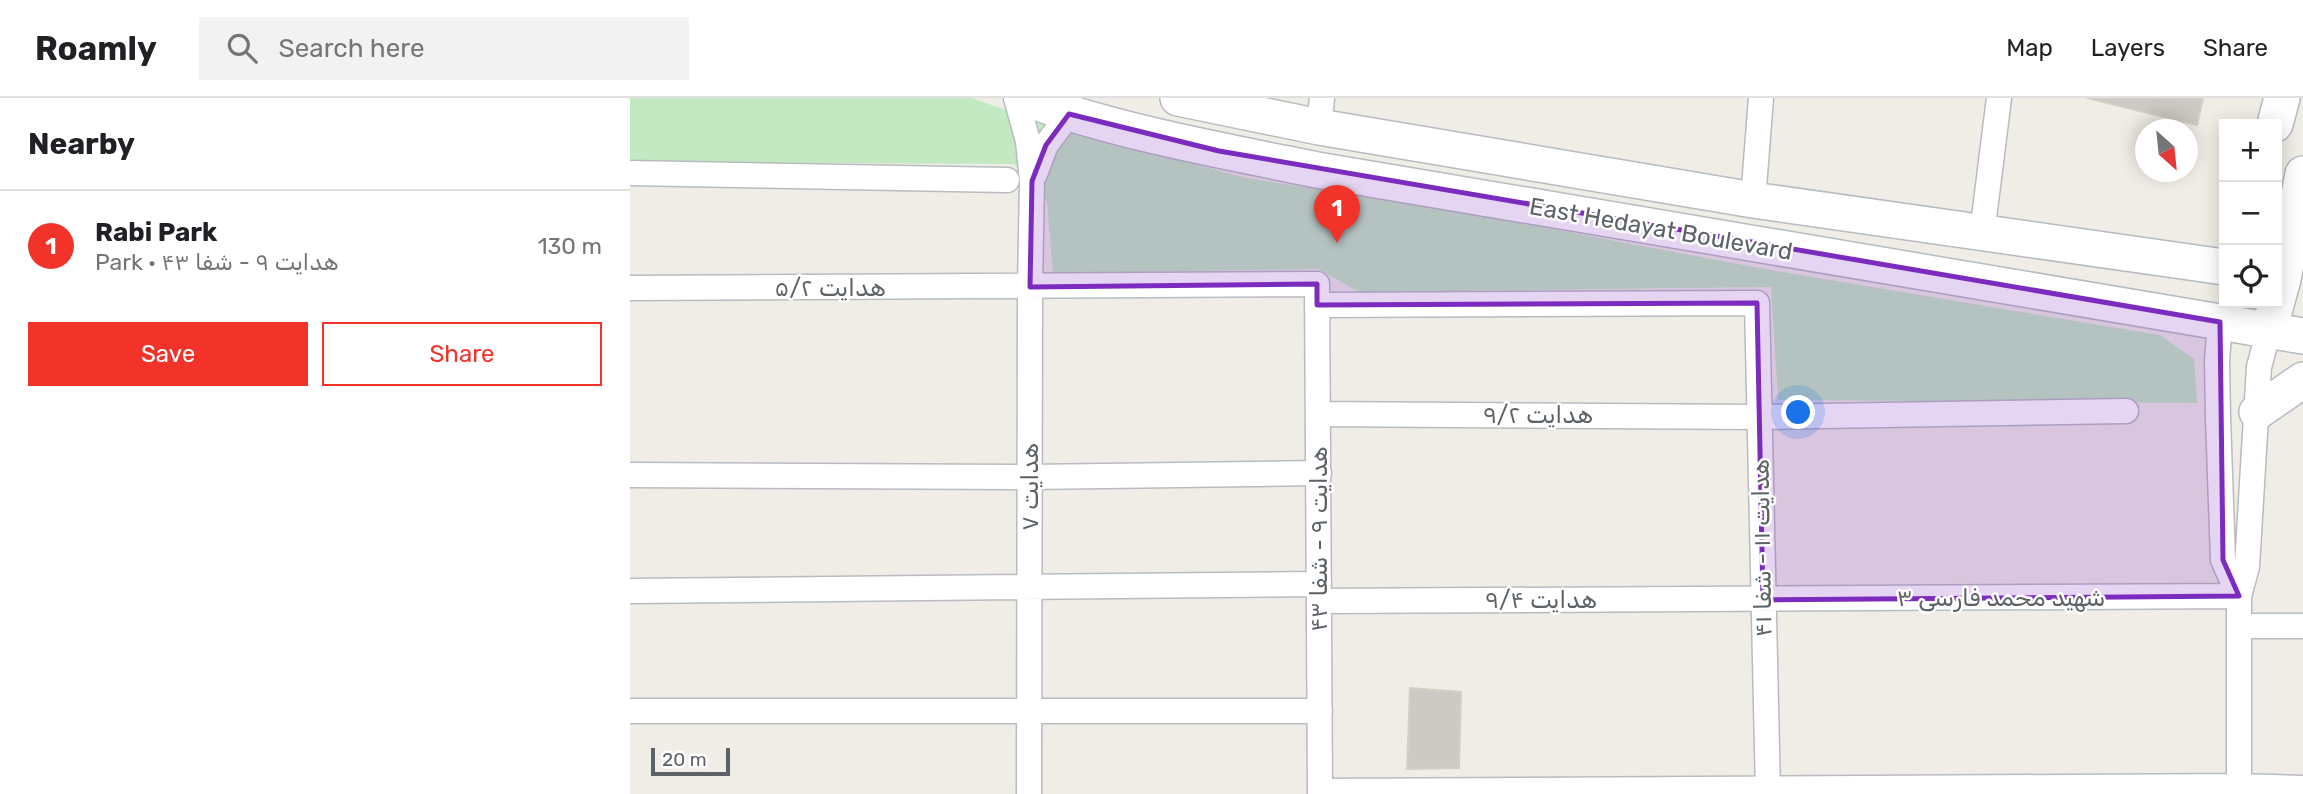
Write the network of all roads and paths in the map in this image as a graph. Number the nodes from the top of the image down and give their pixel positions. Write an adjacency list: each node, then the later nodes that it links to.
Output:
1 (1016, 98): 14 (street, هدایت ۷)
2 (1024, 98): 8 (main road, East Hedayat Boulevard)
3 (1178, 98): 7 (main road, East Hedayat Boulevard)
4 (1761, 98): 16 (street)
5 (1999, 98): 17 (street)
6 (2282, 98): 9 (main road)
7 (1320, 113): 10 (main road, East Hedayat Boulevard)
8 (1069, 114): 14 (street, هدایت ۷); 15 (main road, East Hedayat Boulevard)
9 (2276, 119)
10 (1492, 157): 15 (main road); 16 (main road, East Hedayat Boulevard)
11 (630, 173): 13 (street)
12 (2303, 174): 19 (main road)
13 (1007, 180)
14 (1032, 181): 20 (street, هدایت ۷)
15 (1484, 199): 24 (main road, East Hedayat Boulevard)
16 (1753, 200): 17 (main road, East Hedayat Boulevard)
17 (1982, 234): 18 (main road, East Hedayat Boulevard)
18 (2219, 266)
19 (2288, 279): 25 (main road)
20 (1030, 287): 21 (street, هدایت ۵/۲); 22 (street, هدایت ۵/۲); 33 (street, هدایت ۷)
21 (630, 288)
22 (1317, 295): 23 (street, هدایت ۵/۲); 29 (street, هدایت ۹ - شفا ۴۳)
23 (1756, 303): 30 (street, هدایت ۱۱ - شفا ۴۱)
24 (2222, 312): 25 (main road, East Hedayat Boulevard); 37 (street)
25 (2286, 333): 28 (street)
26 (2303, 380): 28 (main road)
27 (2126, 411): 30 (street, هدایت ۹/۲)
28 (2256, 412): 37 (street)
29 (1318, 414): 30 (street, هدایت ۹/۲); 31 (street, هدایت ۹ - شفا ۴۳)
30 (1759, 417): 38 (street, هدایت ۱۱ - شفا ۴۱)
31 (1319, 473): 33 (street); 36 (street, هدایت ۹ - شفا ۴۳)
32 (630, 475): 33 (street)
33 (1030, 477): 34 (street, هدایت ۷)
34 (1030, 588): 35 (street, هدایت ۹/۴); 36 (street, هدایت ۹/۴); 43 (street, هدایت ۷)
35 (630, 591)
36 (1319, 593): 38 (street, هدایت ۹/۴); 42 (street, هدایت ۹ - شفا ۴۳)
37 (2239, 596): 38 (street, شهید محمد فارسی ۳); 39 (street)
38 (1763, 600): 46 (street, هدایت ۱۱ - شفا ۴۱)
39 (2239, 626): 40 (street); 45 (street)
40 (2303, 626)
41 (630, 711): 43 (street)
42 (1320, 711): 43 (street); 47 (street, هدایت ۹ - شفا ۴۳)
43 (1029, 712): 48 (street, هدایت ۷)
44 (2303, 788): 45 (street)
45 (2239, 790): 46 (street)
46 (1768, 791): 47 (street)
47 (1321, 793)
48 (1029, 794)

